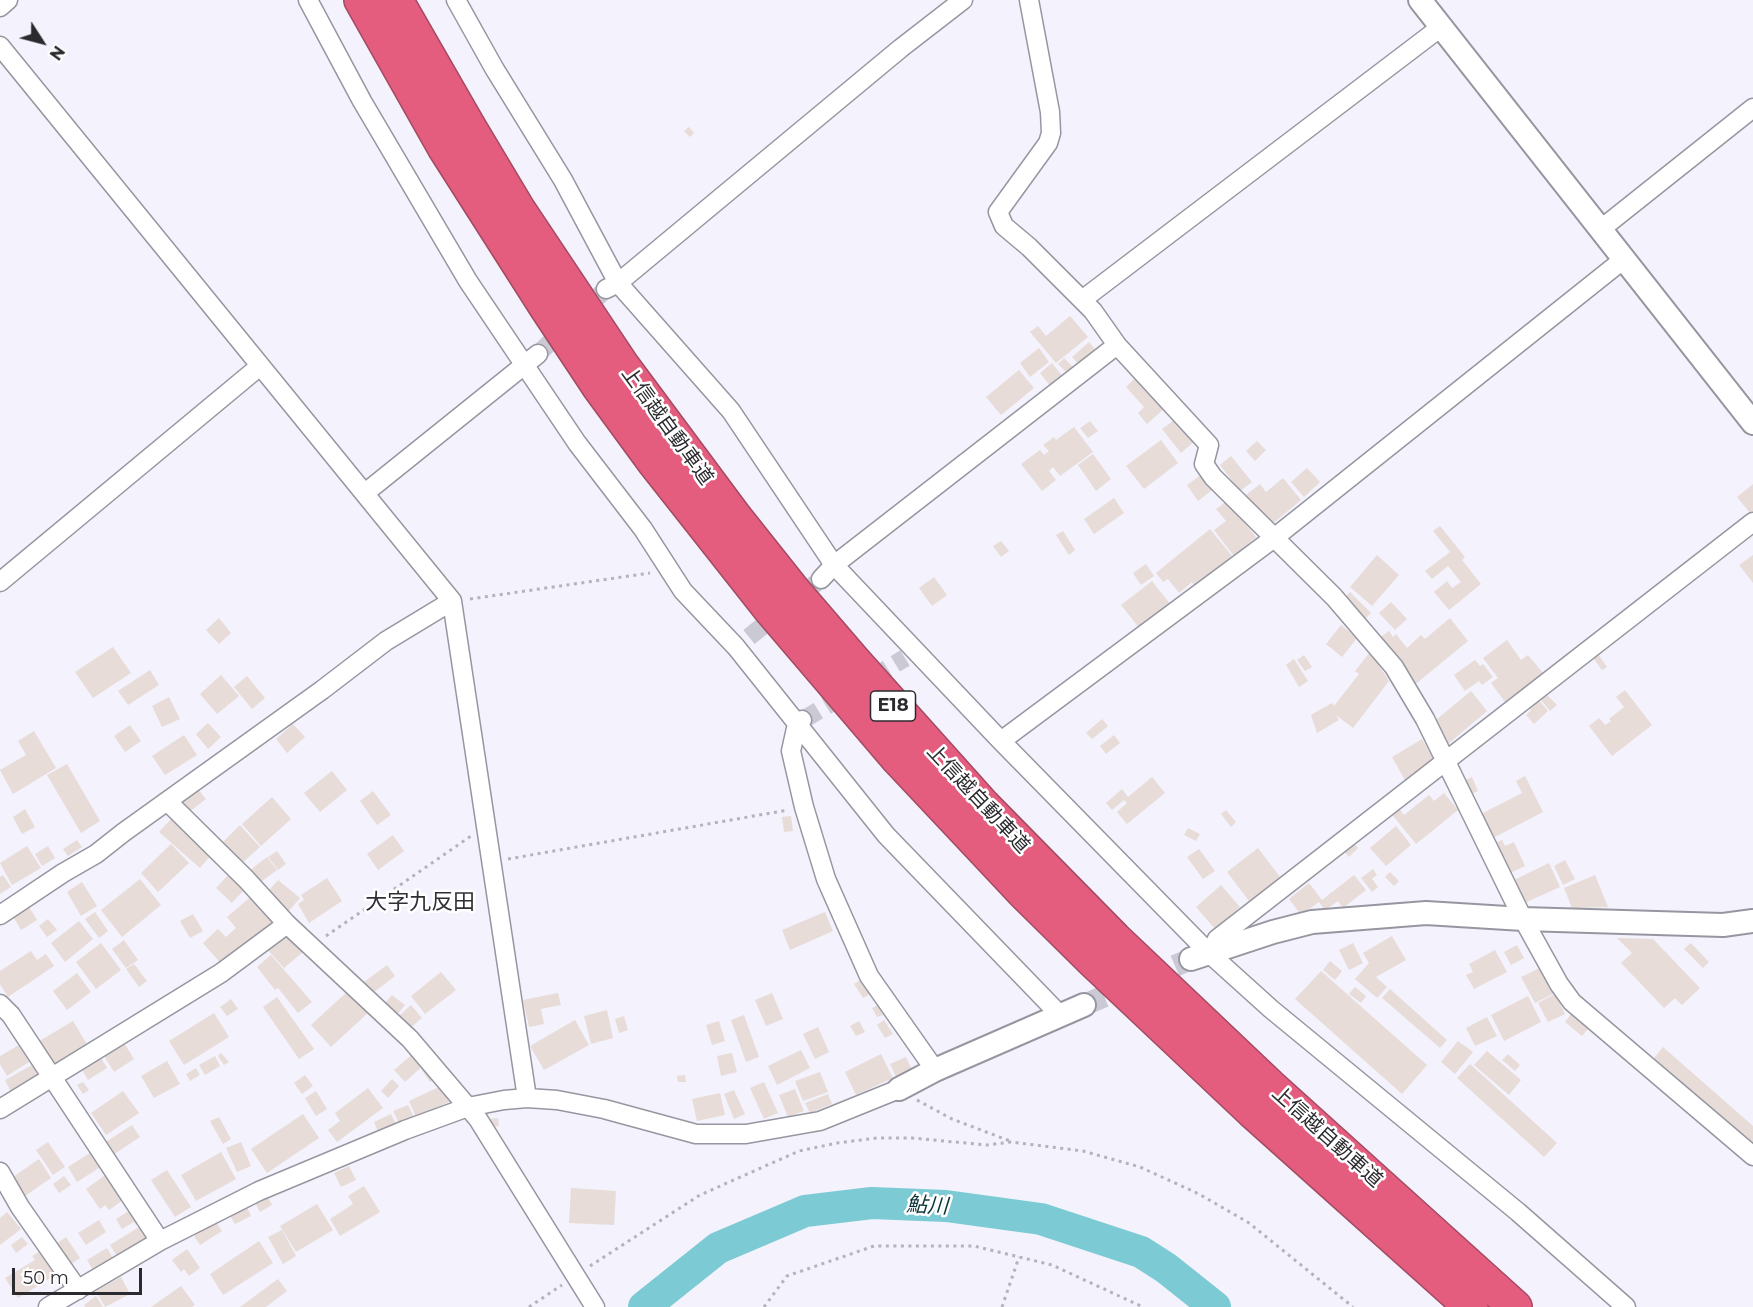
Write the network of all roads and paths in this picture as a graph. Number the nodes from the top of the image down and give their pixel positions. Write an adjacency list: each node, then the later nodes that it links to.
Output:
1 (8, 0): 9 (street)
2 (308, 0): 20 (street)
3 (361, 0): 65 (highway, 上信越自動車道 / E18)
4 (396, 0): 66 (highway, 上信越自動車道 / E18)
5 (456, 0): 15 (street)
6 (963, 0): 15 (street)
7 (1029, 0): 16 (street)
8 (1420, 0): 10 (street)
9 (0, 7)
10 (1441, 27): 13 (street); 16 (street)
11 (0, 46): 19 (street)
12 (1753, 108): 13 (street)
13 (1601, 229): 14 (street)
14 (1624, 259): 21 (street); 24 (street)
15 (612, 286): 26 (street)
16 (1082, 300): 17 (street)
17 (1117, 345): 24 (street); 26 (street)
18 (538, 354): 20 (street)
19 (260, 366): 22 (street); 27 (street)
20 (524, 366): 22 (street); 25 (street)
21 (1753, 423)
22 (365, 493): 28 (street)
23 (1753, 522): 31 (street)
24 (1274, 538): 30 (street); 31 (street)
25 (670, 570): 28 (path); 29 (street)
26 (827, 572): 30 (street)
27 (0, 582)
28 (452, 601): 32 (street); 34 (street)
29 (800, 722): 33 (street); 44 (street)
30 (1001, 741): 41 (street)
31 (1446, 759): 37 (street); 41 (street)
32 (167, 801): 36 (street); 39 (street)
33 (804, 807): 35 (path); 45 (street)
34 (487, 824): 35 (street); 40 (path)
35 (493, 862): 48 (street)
36 (0, 915)
37 (1523, 919): 38 (street); 41 (street); 52 (street)
38 (1753, 921)
39 (287, 924): 40 (street); 46 (street)
40 (310, 946): 49 (street)
41 (1200, 957): 67 (street)
42 (0, 1004): 46 (street)
43 (1084, 1005): 44 (street)
44 (1060, 1015): 45 (street)
45 (935, 1070): 47 (street)
46 (51, 1077): 50 (street); 54 (street)
47 (898, 1089): 48 (street); 51 (path)
48 (527, 1098): 49 (street)
49 (468, 1107): 54 (street); 56 (street)
50 (0, 1110)
51 (1011, 1142): 56 (path); 64 (path)
52 (1753, 1156)
53 (0, 1172): 57 (street)
54 (160, 1241): 57 (street)
55 (1019, 1257): 61 (path); 62 (path); 63 (path)
56 (578, 1280): 59 (path); 60 (street)
57 (78, 1290): 58 (street)
58 (48, 1307)
59 (529, 1307)
60 (595, 1307)
61 (764, 1307)
62 (1002, 1307)
63 (1143, 1307)
64 (1353, 1307)
65 (1471, 1307)
66 (1515, 1307)
67 (1626, 1307)

